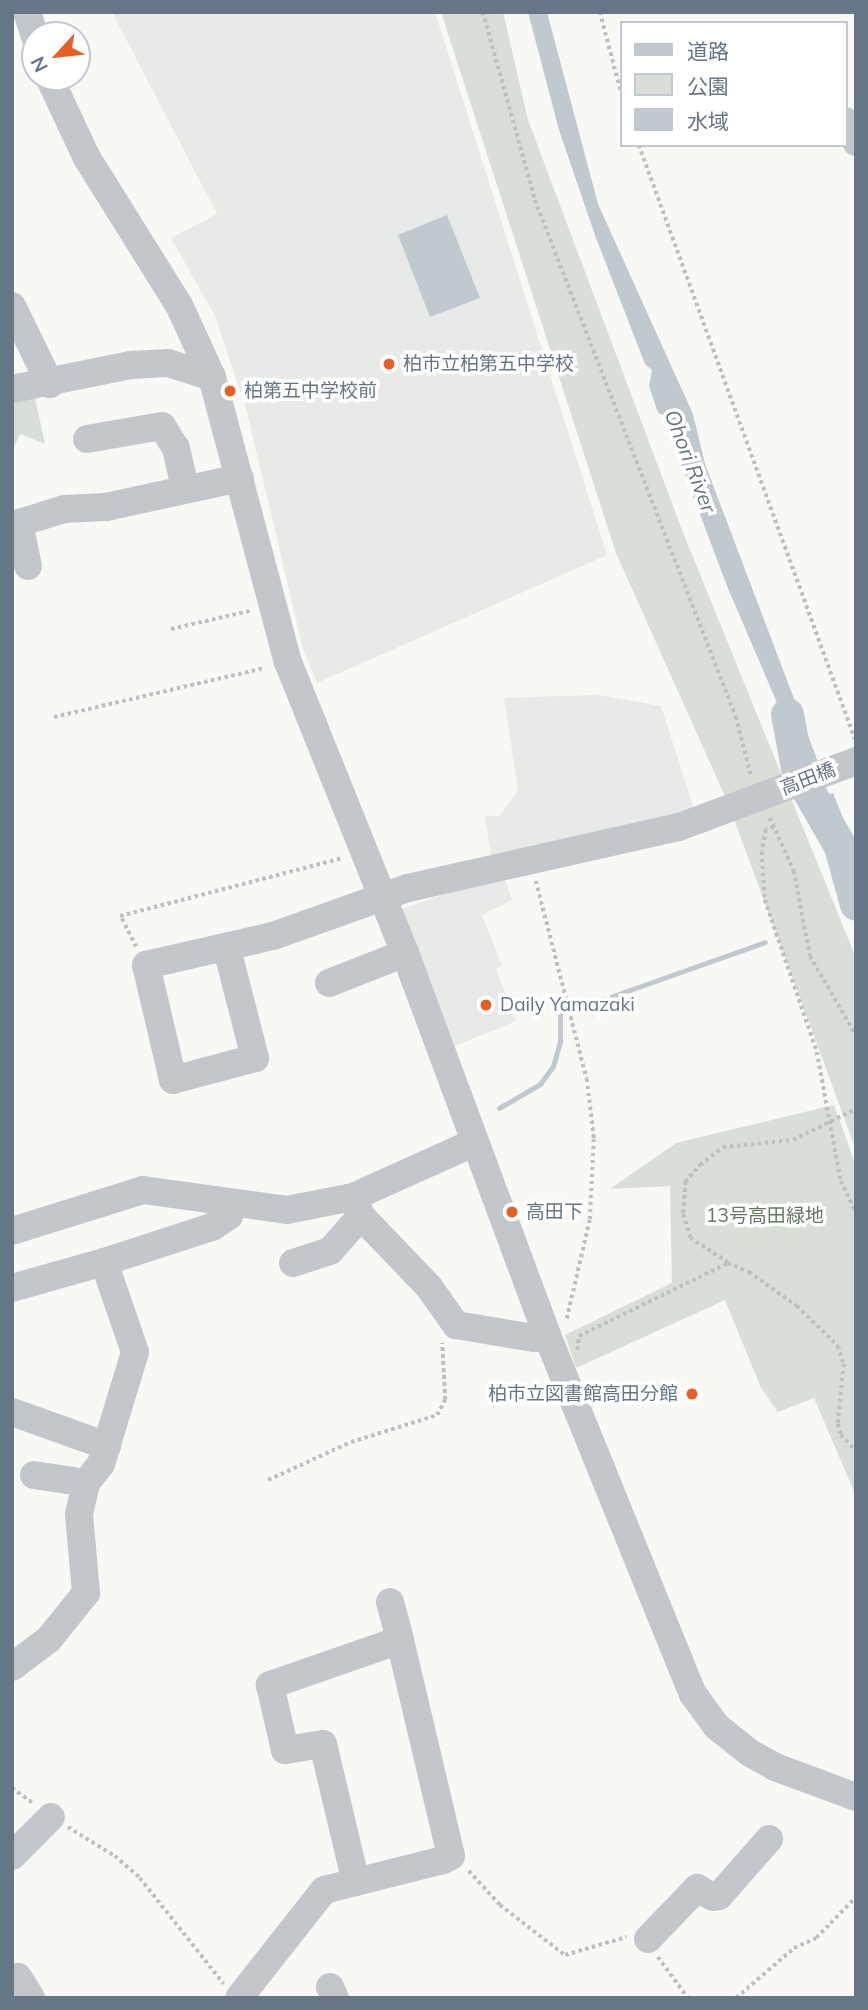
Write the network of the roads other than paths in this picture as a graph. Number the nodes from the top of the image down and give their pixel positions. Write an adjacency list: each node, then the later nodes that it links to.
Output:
1 (56, 91): 5 (street)
2 (847, 125): 3 (street)
3 (856, 142)
4 (12, 306): 6 (street)
5 (212, 377): 6 (street); 9 (street)
6 (50, 384): 7 (street)
7 (12, 389)
8 (87, 439): 10 (street)
9 (240, 478): 10 (street); 14 (street)
10 (185, 488): 11 (street)
11 (14, 519): 12 (street)
12 (29, 566)
13 (856, 761): 14 (street, 高田橋)
14 (382, 896): 15 (street, 高田橋); 16 (street)
15 (227, 949): 15 (street, 高田橋)
16 (405, 953): 17 (street); 18 (street)
17 (329, 983)
18 (473, 1143): 20 (street); 25 (street)
19 (233, 1205): 20 (street); 21 (street); 22 (street)
20 (357, 1206): 23 (street); 25 (street)
21 (12, 1230)
22 (104, 1262): 24 (street); 27 (street)
23 (293, 1263)
24 (12, 1287)
25 (555, 1345): 33 (street)
26 (12, 1412): 27 (street)
27 (107, 1446): 29 (street)
28 (34, 1475): 29 (street)
29 (86, 1483): 32 (street)
30 (390, 1602): 31 (street)
31 (400, 1640): 37 (street); 37 (street)
32 (12, 1667)
33 (856, 1797)
34 (51, 1817): 36 (street)
35 (769, 1839): 38 (street)
36 (12, 1856)
37 (356, 1882): 40 (street)
38 (648, 1939)
39 (12, 1981): 41 (street)
40 (233, 1992)
41 (31, 1998)

